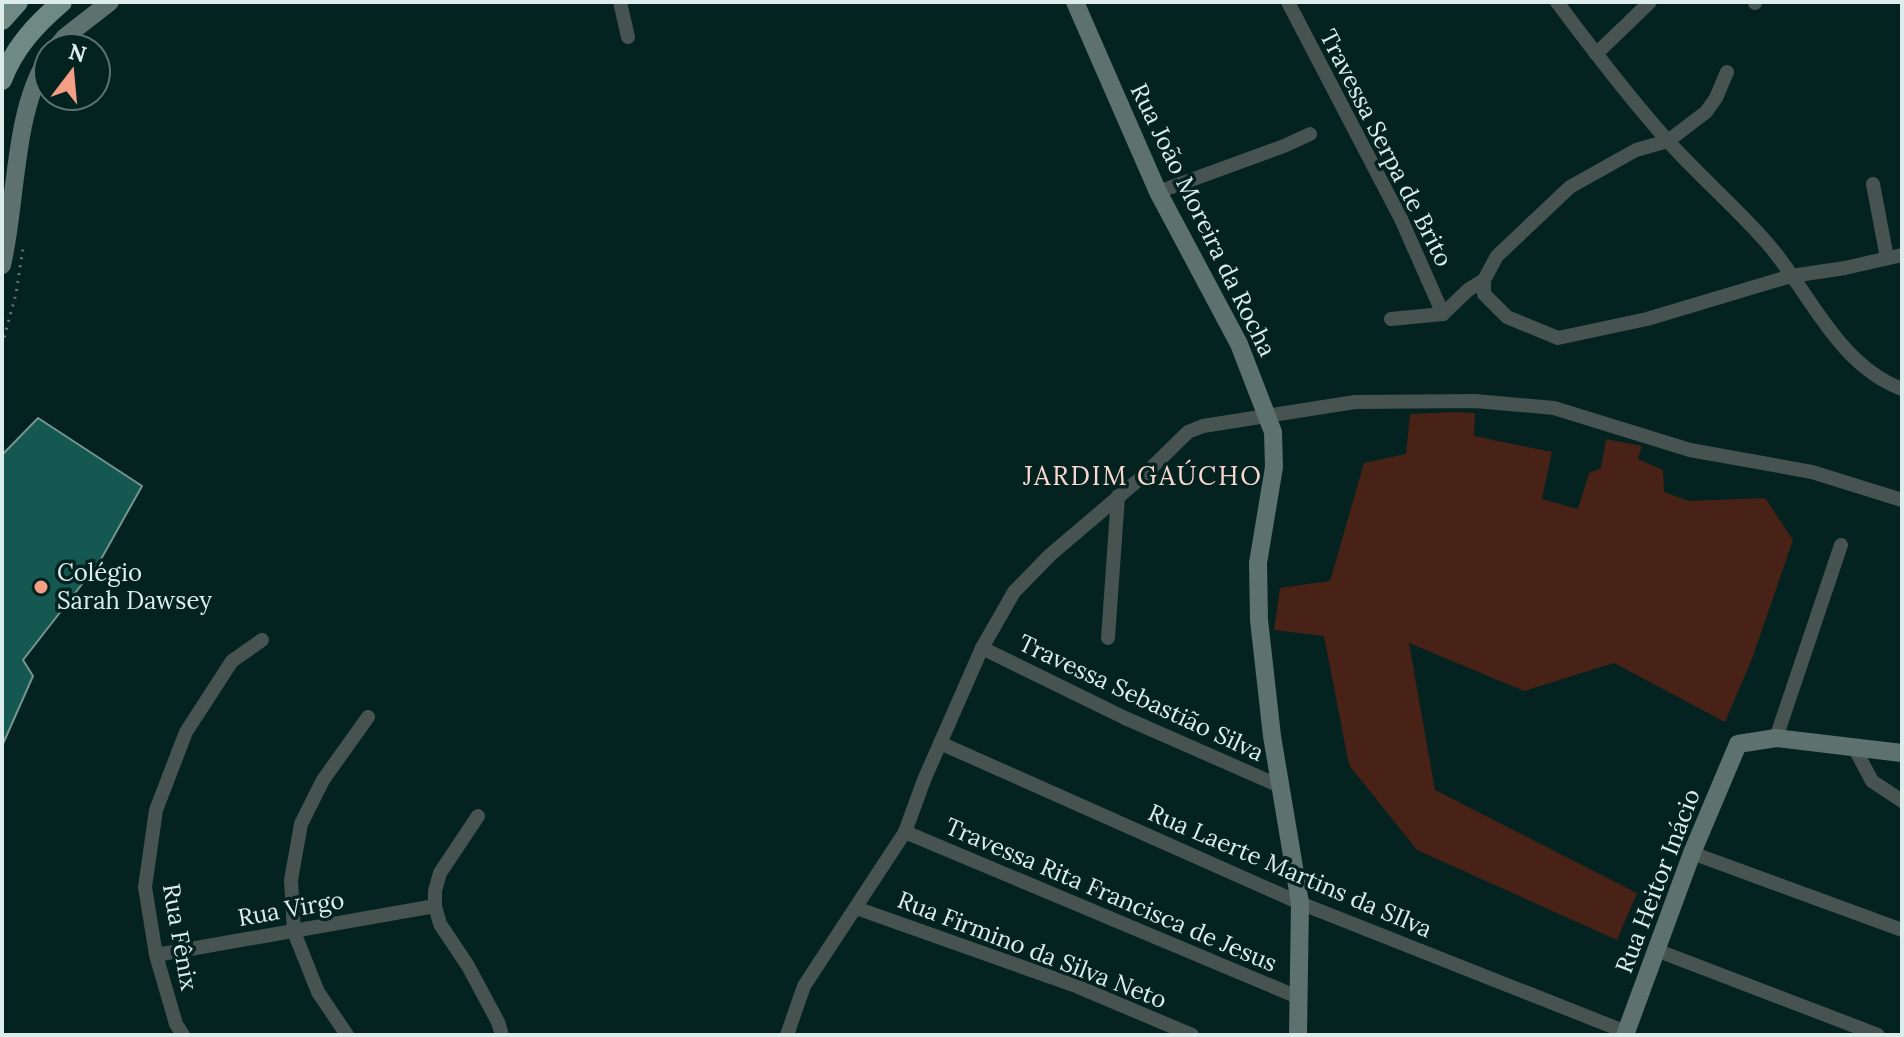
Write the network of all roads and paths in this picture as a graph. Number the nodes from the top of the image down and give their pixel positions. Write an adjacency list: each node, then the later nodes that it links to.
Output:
1 (18, 2): 9 (main road)
2 (62, 2): 14 (main road)
3 (110, 2): 10 (street)
4 (620, 2): 11 (street)
5 (1075, 2): 19 (street, Rua João Moreira da Rocha)
6 (1288, 2): 24 (street, Travessa Serpa de Brito)
7 (1557, 2): 12 (street)
8 (1650, 2): 12 (street)
9 (2, 20)
10 (71, 32)
11 (628, 37)
12 (1596, 54): 17 (street)
13 (1727, 72): 17 (street)
14 (2, 80)
15 (32, 94): 21 (street)
16 (1310, 134): 19 (street)
17 (1668, 141): 22 (street); 23 (street)
18 (1873, 184): 20 (street)
19 (1158, 192): 27 (street, Rua João Moreira da Rocha)
20 (1895, 257): 22 (street)
21 (2, 265)
22 (1791, 276): 23 (street); 26 (street)
23 (1484, 287): 24 (street)
24 (1443, 314): 25 (street)
25 (1391, 319)
26 (1902, 389)
27 (1269, 414): 28 (street); 29 (street); 39 (street, Rua João Moreira da Rocha)
28 (1118, 496): 31 (street); 33 (street)
29 (1902, 500)
30 (1841, 545): 35 (street)
31 (1108, 638)
32 (262, 640): 50 (street, Rua Fênix)
33 (982, 648): 36 (street); 39 (street, Travessa Sebastião Silva)
34 (368, 717): 48 (street)
35 (1776, 738): 37 (street); 43 (street, Rua Heitor Inácio)
36 (940, 743): 42 (street); 44 (street, Rua Laerte Martins da SIlva)
37 (1855, 749): 38 (street); 40 (street)
38 (1902, 753)
39 (1282, 787): 44 (street, Rua João Moreira da Rocha)
40 (1902, 801)
41 (478, 816): 45 (street)
42 (905, 832): 46 (street); 51 (street, Travessa Rita Francisca de Jesus)
43 (1692, 853): 47 (street); 49 (street, Rua Heitor Inácio)
44 (1300, 903): 51 (street, Rua João Moreira da Rocha); 52 (street, Rua Laerte Martins da SIlva)
45 (435, 906): 48 (street, Rua Virgo); 56 (street)
46 (856, 908): 57 (street); 58 (street, Rua Firmino da Silva Neto)
47 (1902, 930)
48 (294, 932): 50 (street, Rua Virgo); 55 (street)
49 (1656, 950): 52 (street, Rua Heitor Inácio); 53 (street)
50 (156, 955): 54 (street, Rua Fênix)
51 (1300, 998): 59 (street, Rua João Moreira da Rocha)
52 (1625, 1034)
53 (1873, 1034)
54 (183, 1035)
55 (347, 1035)
56 (502, 1035)
57 (787, 1035)
58 (1192, 1035)
59 (1298, 1035)

